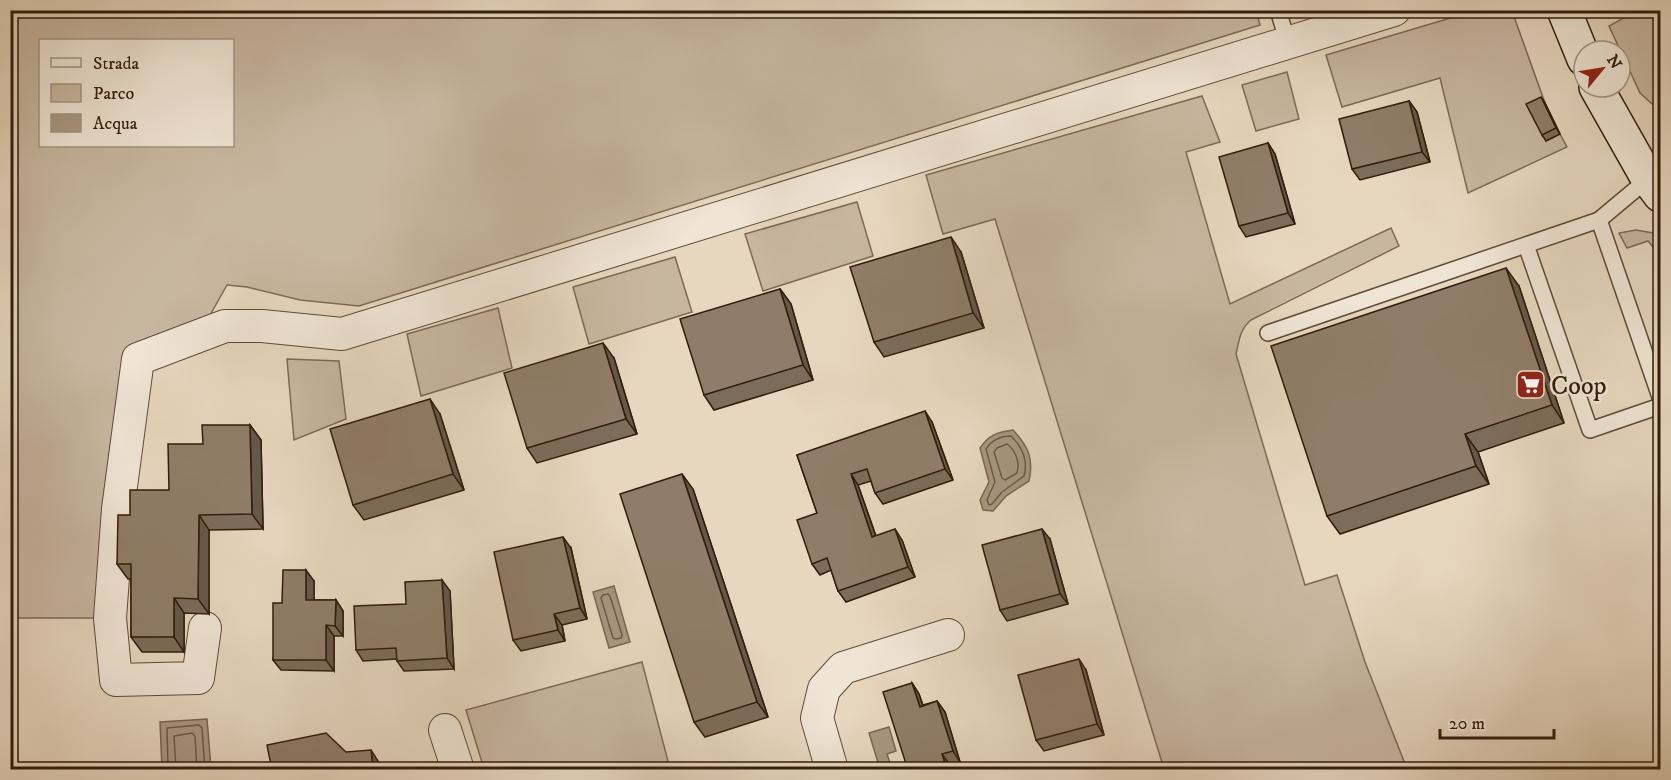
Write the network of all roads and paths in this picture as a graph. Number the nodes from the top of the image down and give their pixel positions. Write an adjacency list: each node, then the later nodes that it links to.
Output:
1 (1278, 10): 5 (lane)
2 (1394, 10): 5 (street)
3 (1564, 10): 4 (main road)
4 (1576, 39)
5 (1288, 43): 13 (street)
6 (1603, 99): 7 (main road)
7 (1654, 187): 8 (lane)
8 (1599, 220): 9 (lane); 11 (lane)
9 (1526, 245): 10 (lane); 12 (lane)
10 (1268, 333)
11 (1660, 397)
12 (1660, 406)
13 (205, 628)
14 (948, 635): 17 (street)
15 (445, 730): 16 (street)
16 (458, 770)
17 (832, 770)

